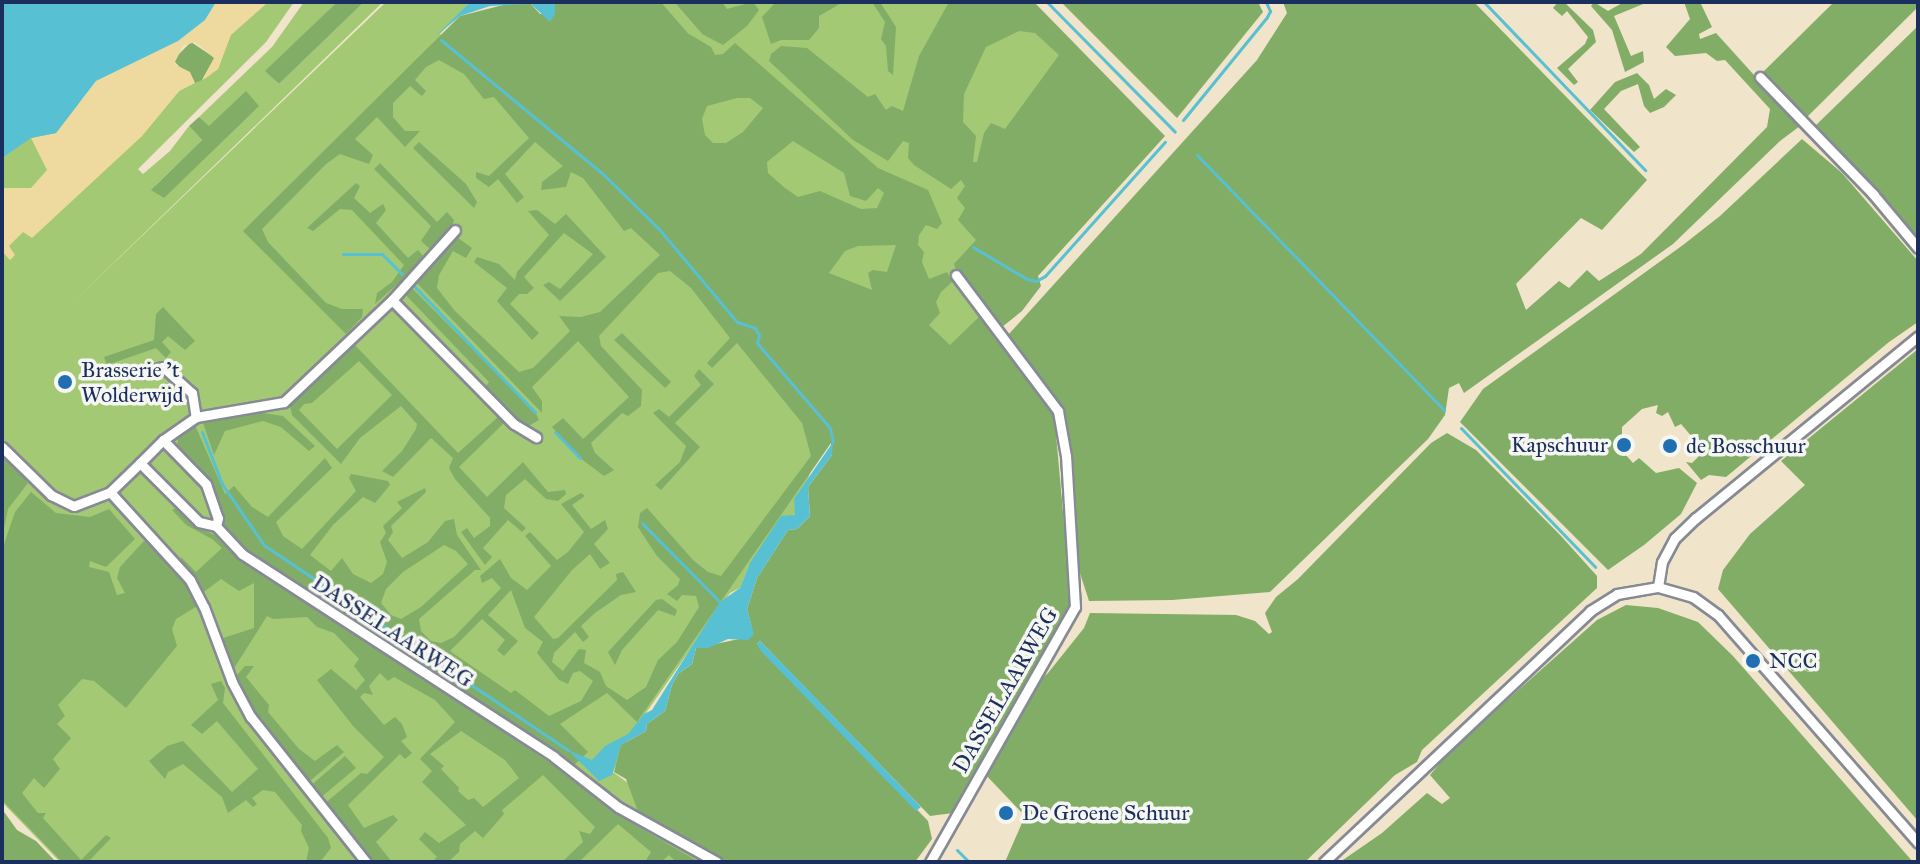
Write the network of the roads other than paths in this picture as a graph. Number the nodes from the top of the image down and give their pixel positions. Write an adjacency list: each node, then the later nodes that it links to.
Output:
1 (1760, 77): 3 (street)
2 (455, 230): 5 (street)
3 (1918, 248)
4 (956, 275): 19 (street, DASSELAARWEG)
5 (392, 300): 8 (street); 9 (street)
6 (1918, 336): 15 (street)
7 (141, 374): 8 (street)
8 (196, 417): 10 (street)
9 (536, 437)
10 (163, 440): 12 (street); 14 (street)
11 (2, 447): 13 (street)
12 (140, 463): 13 (street); 14 (street, DASSELAARWEG)
13 (110, 492): 17 (street)
14 (216, 526): 18 (street, DASSELAARWEG)
15 (1658, 587): 16 (street); 20 (street)
16 (1918, 843)
17 (366, 862)
18 (717, 862)
19 (930, 862)
20 (1324, 862)

